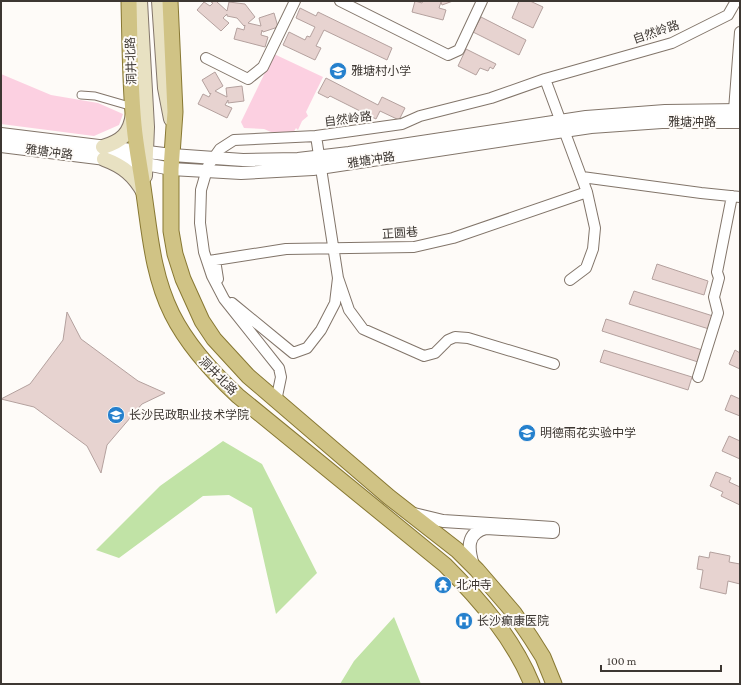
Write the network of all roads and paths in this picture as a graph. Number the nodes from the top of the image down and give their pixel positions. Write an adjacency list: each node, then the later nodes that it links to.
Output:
1 (129, 1): 13 (main road, 洞井北路)
2 (140, 1): 22 (main road)
3 (159, 1): 17 (main road)
4 (170, 1): 17 (main road, 洞井北路)
5 (295, 1): 10 (street)
6 (340, 1): 7 (street)
7 (482, 1)
8 (736, 1): 11 (street, 自然岭路)
9 (740, 32): 14 (street)
10 (206, 58)
11 (545, 79): 16 (street); 19 (street, 自然岭路)
12 (81, 95): 13 (street)
13 (133, 109): 21 (main road); 22 (main road, 洞井北路)
14 (737, 110): 16 (street, 雅塘冲路)
15 (740, 122): 16 (street, 雅塘冲路)
16 (563, 126): 25 (street, 雅塘冲路); 27 (street)
17 (173, 133): 24 (main road, 洞井北路)
18 (1, 134): 21 (street, 雅塘冲路)
19 (316, 136): 23 (street, 自然岭路); 25 (street)
20 (1, 146): 21 (street, 雅塘冲路)
21 (103, 153): 22 (street, 雅塘冲路); 29 (main road)
22 (142, 158): 24 (street, 雅塘冲路); 29 (main road, 洞井北路)
23 (213, 158): 24 (street, 雅塘冲路); 25 (street, 雅塘冲路); 26 (street, 自然岭路)
24 (171, 162): 26 (street, 雅塘冲路); 37 (main road, 洞井北路)
25 (320, 162): 26 (street, 雅塘冲路); 31 (street)
26 (207, 170): 32 (street, 自然岭路)
27 (582, 177): 28 (street); 30 (street)
28 (587, 192): 31 (street, 正圆巷); 34 (street)
29 (144, 193): 40 (main road, 洞井北路)
30 (736, 197): 36 (street)
31 (334, 249): 32 (street, 正圆巷); 33 (street)
32 (211, 261): 33 (street); 37 (street, 自然岭路)
33 (338, 278): 35 (street)
34 (570, 280)
35 (554, 364)
36 (698, 377)
37 (276, 401): 38 (main road, 洞井北路)
38 (406, 510): 39 (main road, 洞井北路); 39 (street)
39 (472, 565): 41 (main road, 洞井北路)
40 (532, 684)
41 (554, 684)

